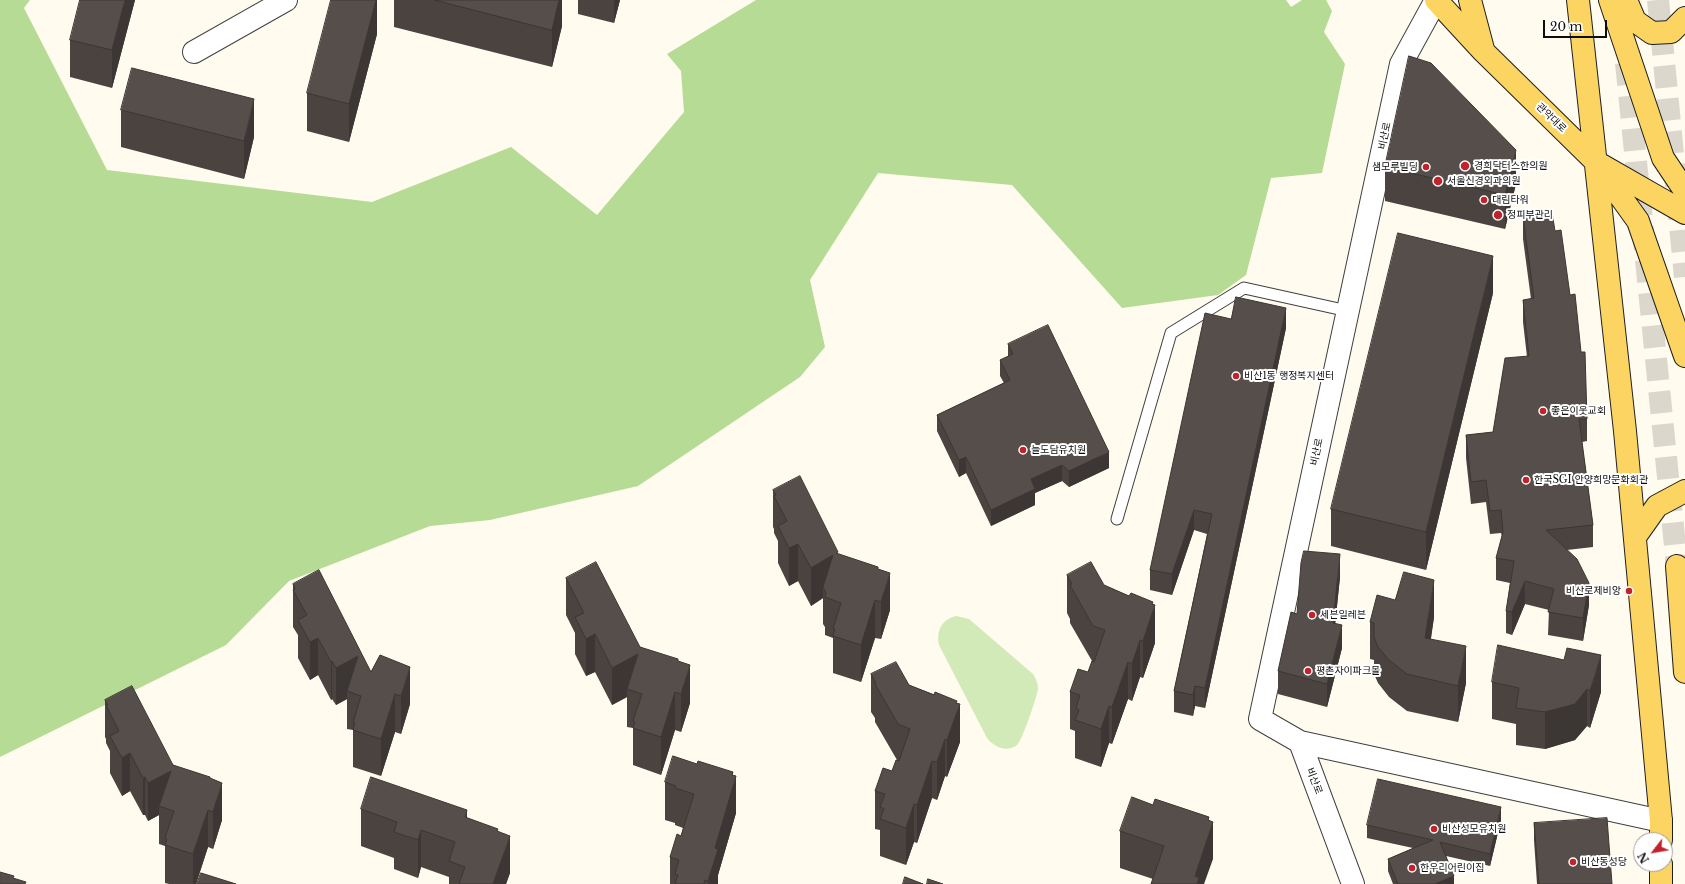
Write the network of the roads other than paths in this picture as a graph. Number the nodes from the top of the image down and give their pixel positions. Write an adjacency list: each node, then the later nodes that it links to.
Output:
1 (286, 0): 8 (street)
2 (1436, 0): 9 (main road, 관악대로); 13 (street, 비산로)
3 (1470, 0): 9 (main road)
4 (1578, 0): 10 (main road)
5 (1610, 0): 11 (main road)
6 (1626, 0): 7 (main road)
7 (1685, 18)
8 (194, 52)
9 (1484, 52): 10 (main road, 관악대로)
10 (1596, 162): 12 (main road, 관악대로); 14 (main road); 17 (main road)
11 (1685, 191)
12 (1685, 214)
13 (1348, 311): 16 (lane); 20 (street, 비산로)
14 (1685, 356)
15 (1685, 491): 17 (main road)
16 (1117, 519)
17 (1635, 537): 21 (main road)
18 (1677, 566): 19 (main road)
19 (1685, 672)
20 (1300, 742): 21 (street); 23 (street, 비산로)
21 (1661, 831)
22 (1661, 872): 24 (main road)
23 (1353, 884)
24 (1661, 884)

